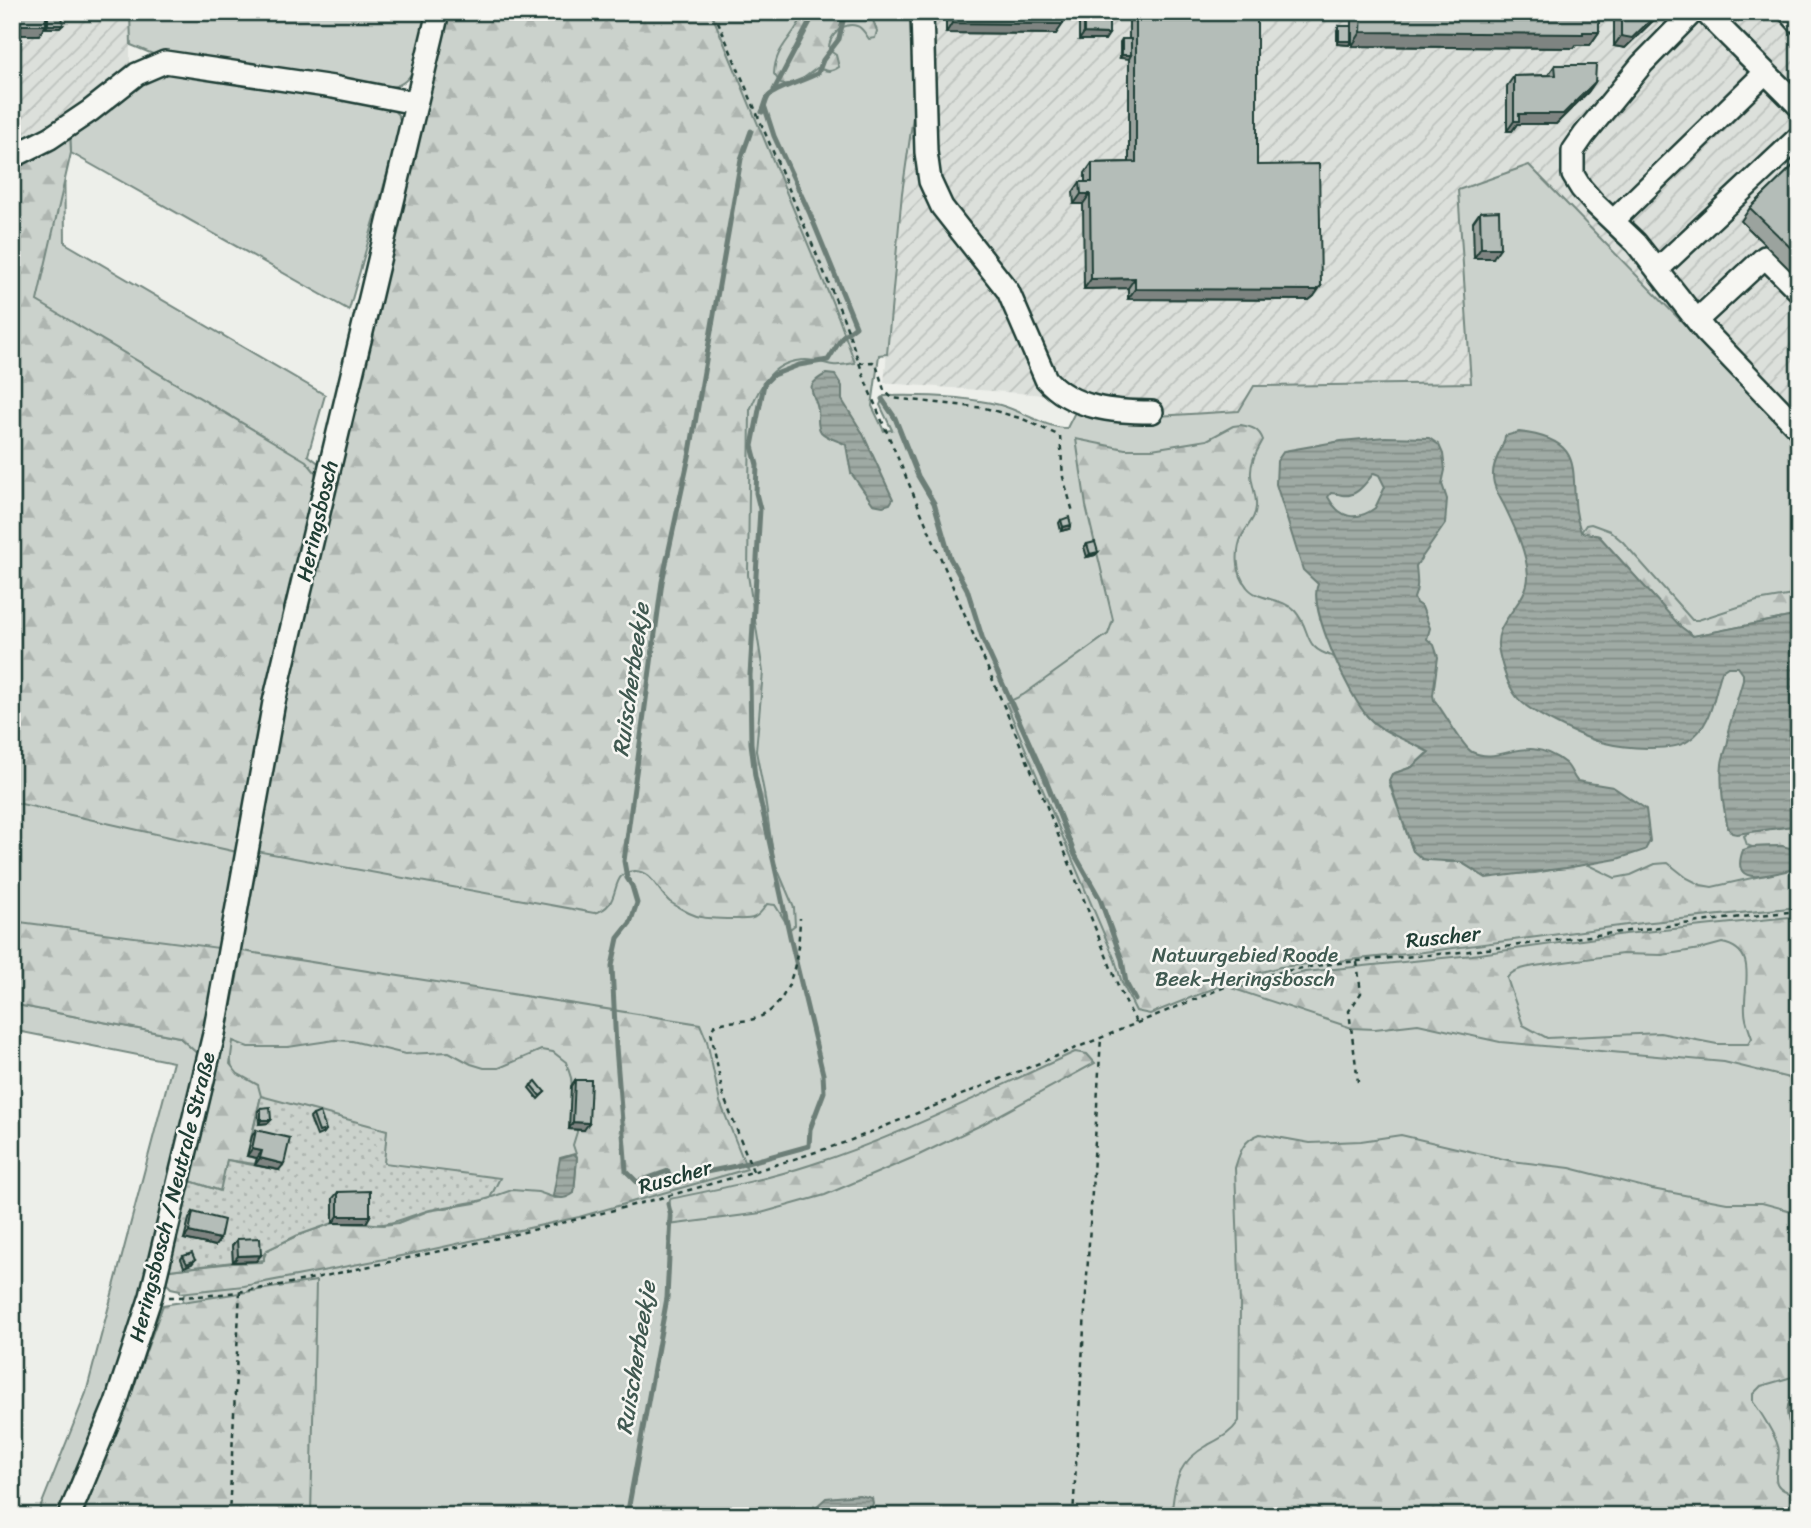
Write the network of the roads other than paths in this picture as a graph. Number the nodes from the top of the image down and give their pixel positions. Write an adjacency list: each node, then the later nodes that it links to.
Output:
1 (438, 12): 8 (street, Heringsbosch)
2 (922, 12): 16 (street)
3 (1693, 12): 12 (street)
4 (1704, 12): 7 (street)
5 (1789, 12): 6 (street)
6 (1799, 23)
7 (1765, 72): 9 (street); 12 (street)
8 (415, 103): 11 (street); 18 (street, Heringsbosch)
9 (1799, 106)
10 (1799, 137): 13 (street)
11 (12, 157)
12 (1613, 221): 13 (street)
13 (1657, 270): 15 (street)
14 (1799, 290): 15 (street)
15 (1697, 320): 17 (street)
16 (1152, 412)
17 (1799, 429)
18 (214, 1034): 19 (street, Heringsbosch / Neutrale Straße)
19 (69, 1516)

